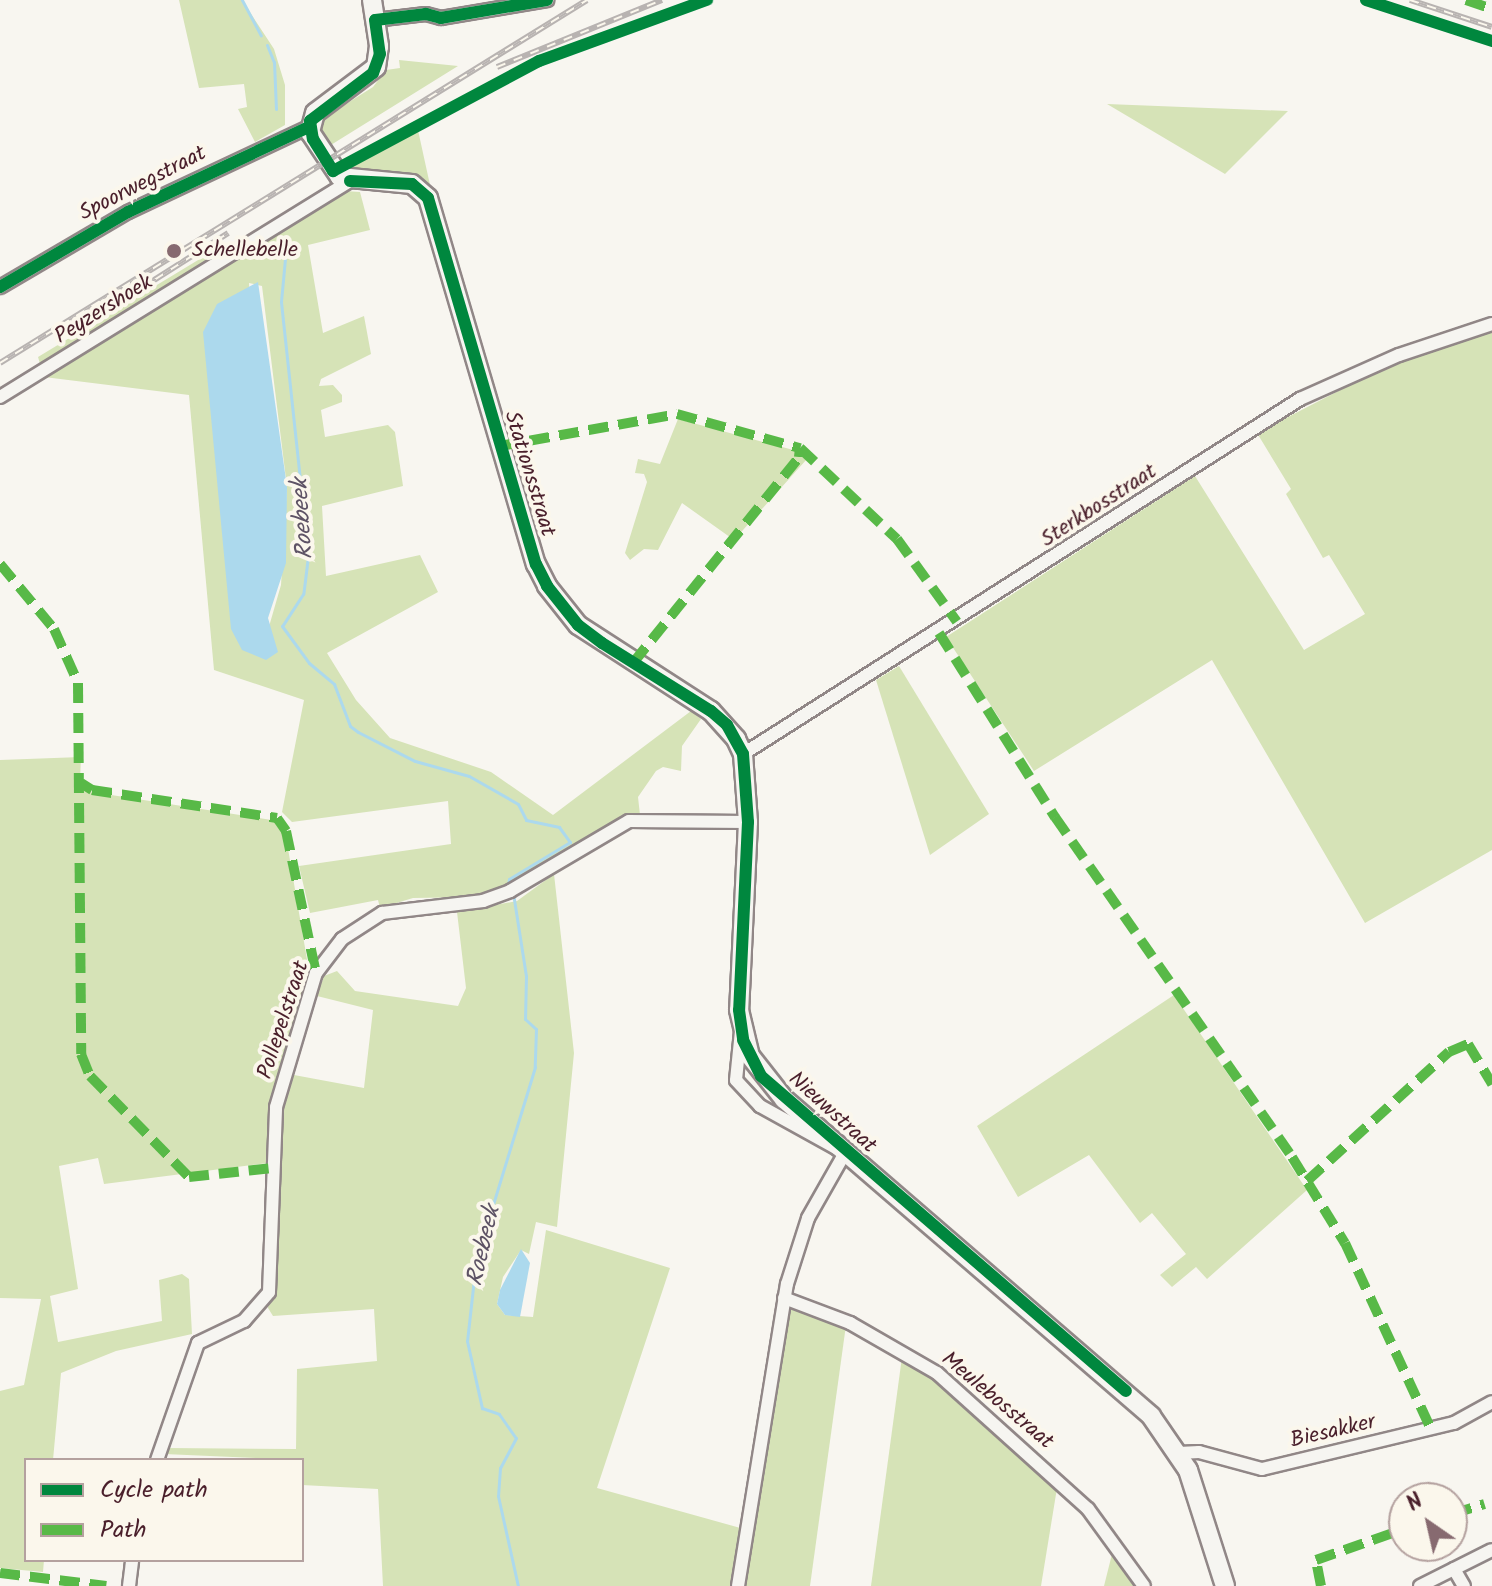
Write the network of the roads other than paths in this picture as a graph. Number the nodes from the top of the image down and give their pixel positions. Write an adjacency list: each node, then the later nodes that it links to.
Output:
1 (372, 0): 3 (street)
2 (547, 0): 3 (street)
3 (375, 20): 4 (street)
4 (309, 127): 5 (street); 6 (street, Spoorwegstraat)
5 (350, 181): 8 (street, Peyzershoek); 9 (street, Stationsstraat)
6 (0, 287)
7 (1492, 324): 9 (street, Sterkbosstraat)
8 (0, 397)
9 (743, 754): 10 (street, Nieuwstraat)
10 (748, 822): 11 (street, Nieuwstraat); 15 (street, Pollepelstraat)
11 (845, 1153): 12 (street); 14 (street, Nieuwstraat)
12 (784, 1298): 20 (street); 21 (street, Meulebosstraat)
13 (1492, 1402): 14 (street, Biesakker)
14 (1179, 1453): 22 (street, Nieuwstraat)
15 (158, 1458)
16 (1492, 1550): 18 (street)
17 (132, 1562): 19 (street)
18 (1454, 1569): 23 (street); 24 (street)
19 (129, 1586)
20 (738, 1586)
21 (1144, 1586)
22 (1225, 1586)
23 (1420, 1586)
24 (1464, 1586)

